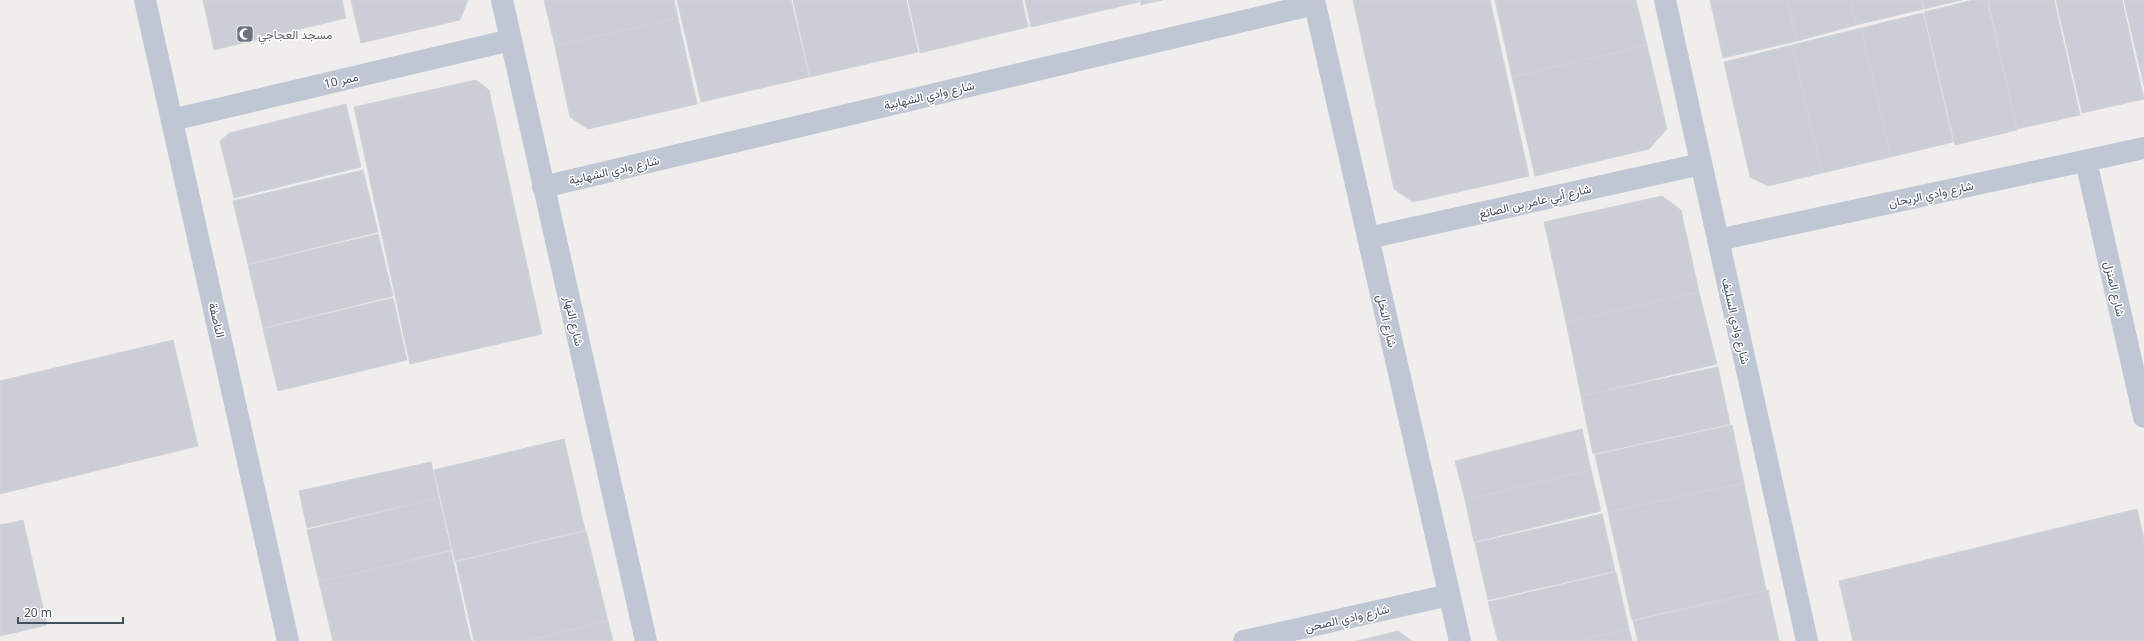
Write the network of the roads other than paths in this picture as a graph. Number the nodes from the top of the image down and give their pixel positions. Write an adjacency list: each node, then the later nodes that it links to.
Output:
1 (145, 0): 6 (street, الناصفة)
2 (502, 0): 5 (street, شارع النهار)
3 (1665, 0): 9 (street, شارع وادي السليف)
4 (1315, 2): 10 (street, شارع وادي الشهابية); 11 (street, شارع النخل)
5 (511, 40): 6 (street, ممر 10); 10 (street, شارع النهار)
6 (172, 120): 15 (street, الناصفة)
7 (2144, 148): 8 (street, شارع وادي الريحان)
8 (2086, 161): 12 (street, شارع وادي الريحان); 13 (street, شارع المنزل)
9 (1701, 164): 11 (street, شارع أبي عامر بن الصائغ); 12 (street, شارع وادي السليف)
10 (543, 186): 16 (street, شارع النهار)
11 (1368, 238): 14 (street, شارع النخل)
12 (1718, 240): 19 (street, شارع وادي السليف)
13 (2144, 417)
14 (1449, 595): 17 (street, شارع وادي الصحن); 18 (street, شارع النخل)
15 (288, 641)
16 (646, 641)
17 (1244, 641)
18 (1460, 641)
19 (1807, 641)

